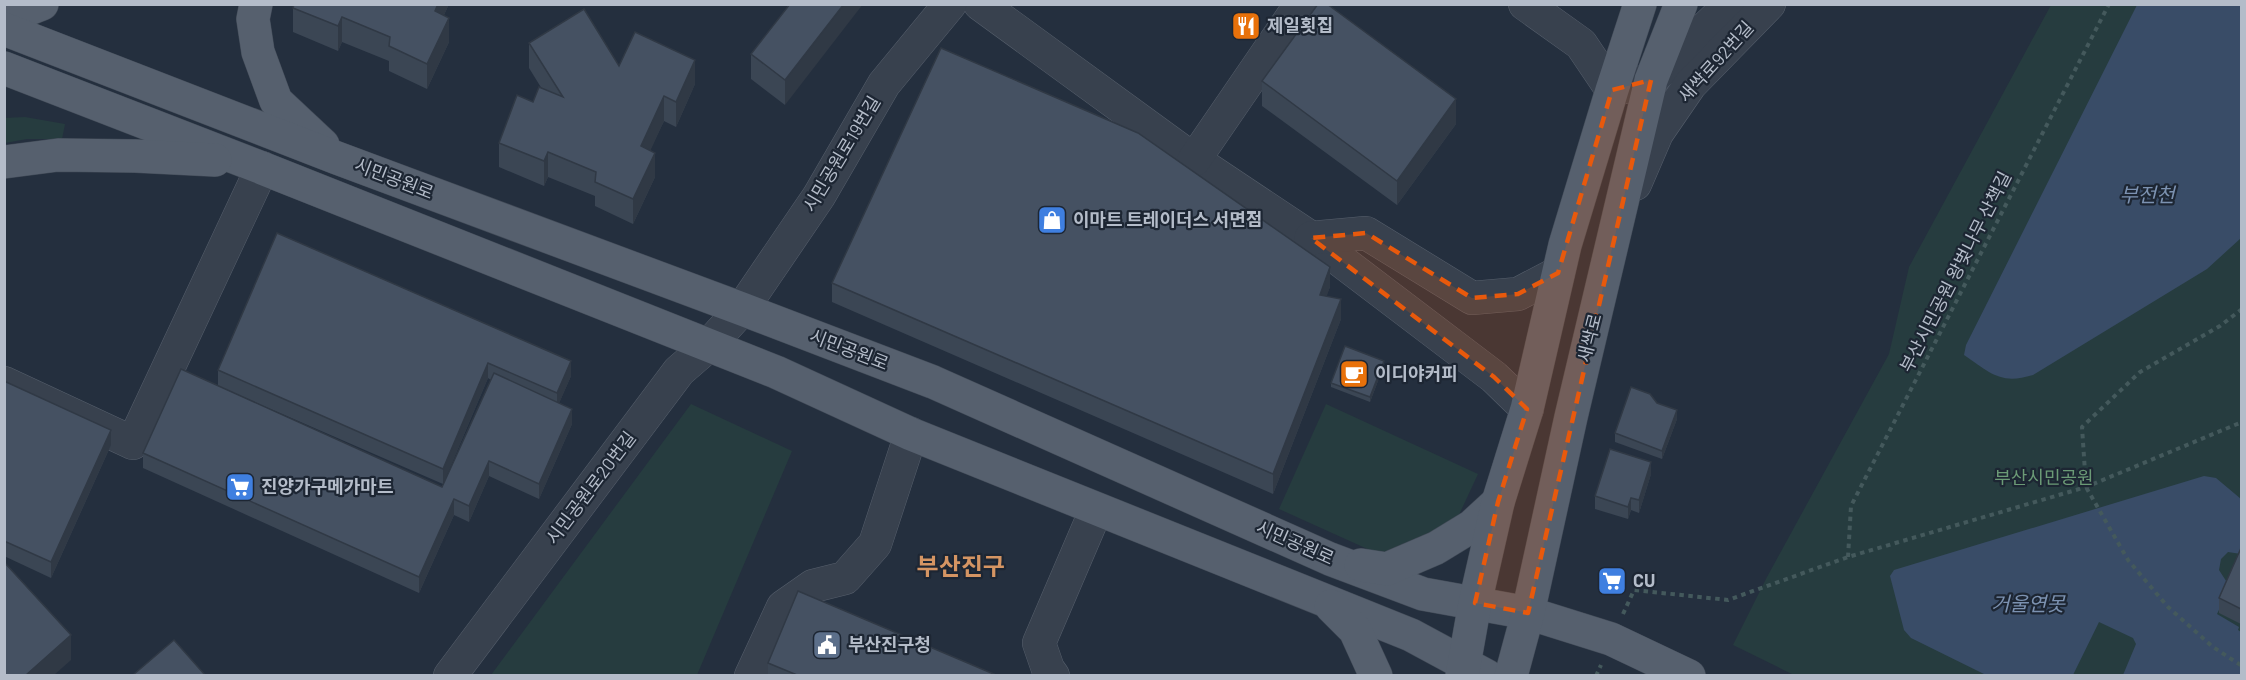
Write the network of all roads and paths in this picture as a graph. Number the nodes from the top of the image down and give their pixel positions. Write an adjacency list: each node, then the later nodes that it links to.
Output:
1 (42, 4): 12 (main road)
2 (256, 4): 17 (main road)
3 (950, 4): 24 (street, 시민공원로19번길)
4 (980, 4): 18 (street)
5 (1301, 4): 18 (street)
6 (1525, 4): 16 (street)
7 (1640, 4): 16 (main road)
8 (1681, 4): 15 (main road, 새싹로)
9 (1731, 4): 15 (street, 새싹로92번길)
10 (1769, 4): 22 (street, 새싹로92번길)
11 (2109, 4): 34 (path, 부산시민공원 왕벚나무 산책길)
12 (4, 20)
13 (4, 29): 17 (main road, 시민공원로)
14 (4, 68): 20 (main road, 시민공원로)
15 (1651, 80): 16 (street, 새싹로92번길); 22 (main road, 새싹로)
16 (1612, 90): 23 (main road)
17 (337, 158): 24 (main road, 시민공원로)
18 (1194, 160): 21 (street)
19 (4, 162): 20 (main road)
20 (254, 165): 26 (main road, 시민공원로); 27 (street)
21 (1311, 238): 23 (street); 28 (street)
22 (1610, 253): 39 (main road, 새싹로)
23 (1558, 273): 28 (main road)
24 (742, 309): 26 (street, 시민공원로20번길); 35 (main road, 시민공원로)
25 (2241, 309): 31 (path)
26 (709, 345): 30 (main road, 시민공원로); 42 (street, 시민공원로20번길)
27 (4, 383)
28 (1527, 409): 32 (main road)
29 (2241, 422): 31 (path)
30 (910, 434): 33 (main road, 시민공원로); 43 (street)
31 (2086, 487): 34 (path); 40 (path)
32 (1498, 502): 35 (main road); 38 (main road)
33 (1096, 510): 37 (main road, 시민공원로); 44 (street)
34 (1848, 557): 36 (path)
35 (1330, 559): 38 (main road, 시민공원로)
36 (1634, 590)
37 (1323, 598): 41 (main road, 시민공원로); 45 (main road)
38 (1475, 603): 39 (main road, 시민공원로); 41 (main road)
39 (1528, 612): 46 (main road, 새싹로); 47 (main road, 시민공원로)
40 (2241, 666)
41 (1471, 672)
42 (450, 675)
43 (752, 675)
44 (1053, 675)
45 (1376, 675)
46 (1511, 675)
47 (1689, 675)

